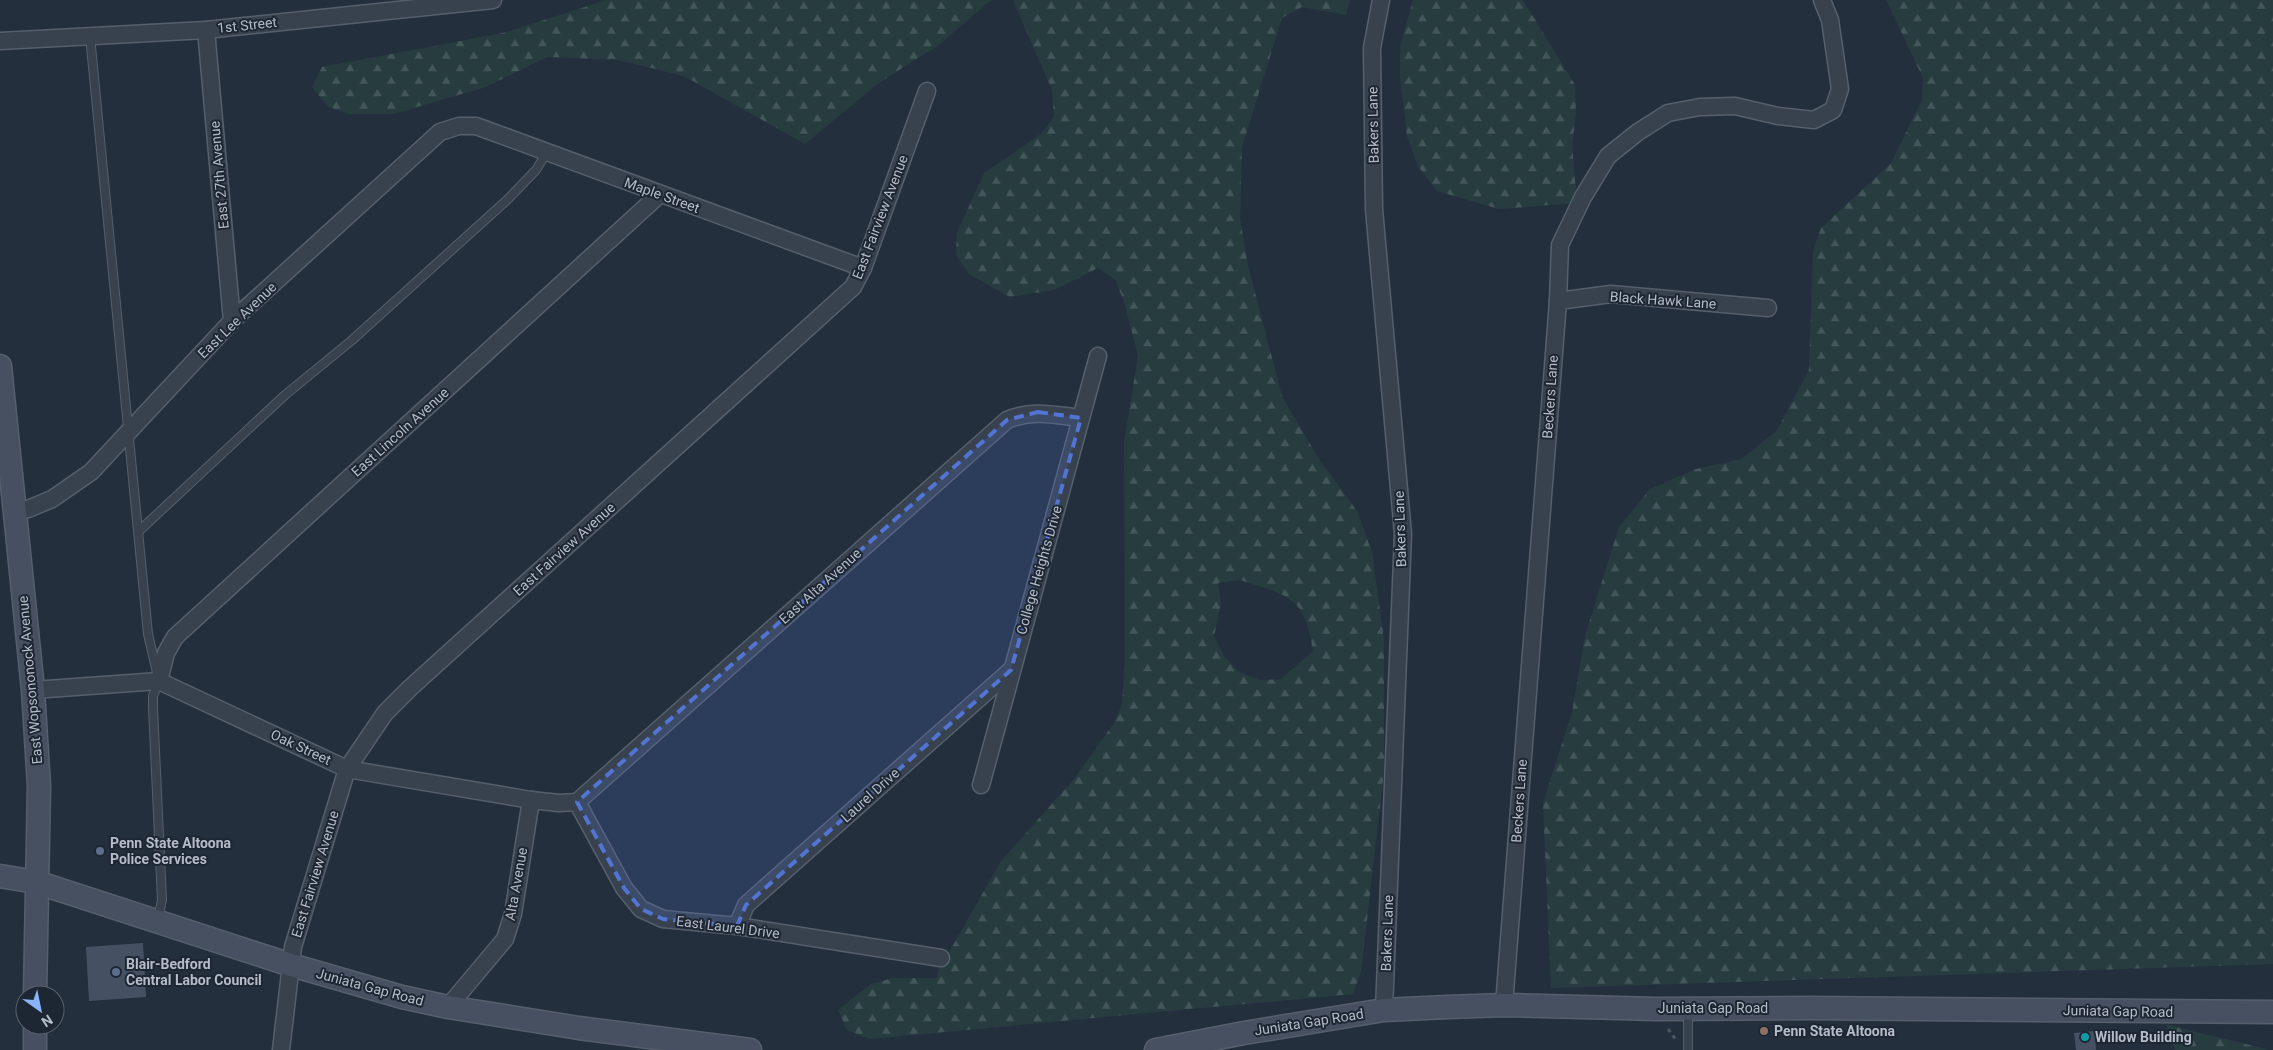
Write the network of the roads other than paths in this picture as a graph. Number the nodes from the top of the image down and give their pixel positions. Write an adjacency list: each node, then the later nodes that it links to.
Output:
1 (493, 0): 4 (street, 1st Street)
2 (1381, 0): 39 (street, Bakers Lane)
3 (1822, 0): 12 (street, Beckers Lane)
4 (206, 30): 5 (street, 1st Street); 14 (street, East 27th Avenue)
5 (90, 36): 6 (street, 1st Street); 19 (lane)
6 (0, 41)
7 (927, 91): 11 (street, East Fairview Avenue)
8 (459, 126): 9 (street, Maple Street); 14 (street, East Lee Avenue)
9 (547, 152): 10 (street, Maple Street); 21 (lane)
10 (660, 194): 11 (street, Maple Street); 23 (street, East Lincoln Avenue)
11 (863, 268): 25 (street, East Fairview Avenue)
12 (1558, 301): 13 (street, Black Hawk Lane); 36 (street, Beckers Lane)
13 (1768, 308)
14 (232, 321): 19 (street, East Lee Avenue)
15 (1098, 356): 18 (street, College Heights Drive)
16 (0, 366): 17 (main road, East Wopsononock Avenue)
17 (1, 394): 20 (main road, East Wopsononock Avenue)
18 (1081, 418): 22 (street, College Heights Drive); 28 (street, East Alta Avenue)
19 (129, 432): 20 (street, East Lee Avenue); 21 (lane)
20 (15, 510): 24 (main road, East Wopsononock Avenue)
21 (139, 531): 23 (lane)
22 (1011, 670): 26 (street, College Heights Drive); 32 (street, Laurel Drive)
23 (158, 681): 24 (street, Oak Street); 25 (street, Oak Street); 31 (lane)
24 (32, 690): 30 (main road, East Wopsononock Avenue)
25 (347, 769): 27 (street, Oak Street); 34 (street, East Fairview Avenue)
26 (981, 785)
27 (531, 800): 28 (street, Oak Street); 37 (street, Alta Avenue)
28 (576, 802): 32 (street, East Laurel Drive)
29 (0, 876): 30 (main road, Juniata Gap Road)
30 (36, 882): 31 (main road, Juniata Gap Road); 35 (main road, East Wopsononock Avenue)
31 (158, 921): 34 (main road, Juniata Gap Road)
32 (737, 926): 33 (street, East Laurel Drive)
33 (941, 958)
34 (291, 965): 37 (main road, Juniata Gap Road); 43 (street, East Fairview Avenue)
35 (35, 985)
36 (1504, 1006): 38 (main road, Juniata Gap Road); 39 (main road, Juniata Gap Road)
37 (448, 1007): 44 (main road, Juniata Gap Road)
38 (1688, 1009): 40 (main road, Juniata Gap Road); 46 (lane)
39 (1384, 1010): 45 (main road, Juniata Gap Road)
40 (2273, 1012)
41 (35, 1035): 42 (main road)
42 (35, 1050)
43 (281, 1050)
44 (750, 1050)
45 (1156, 1050)
46 (1688, 1050)

